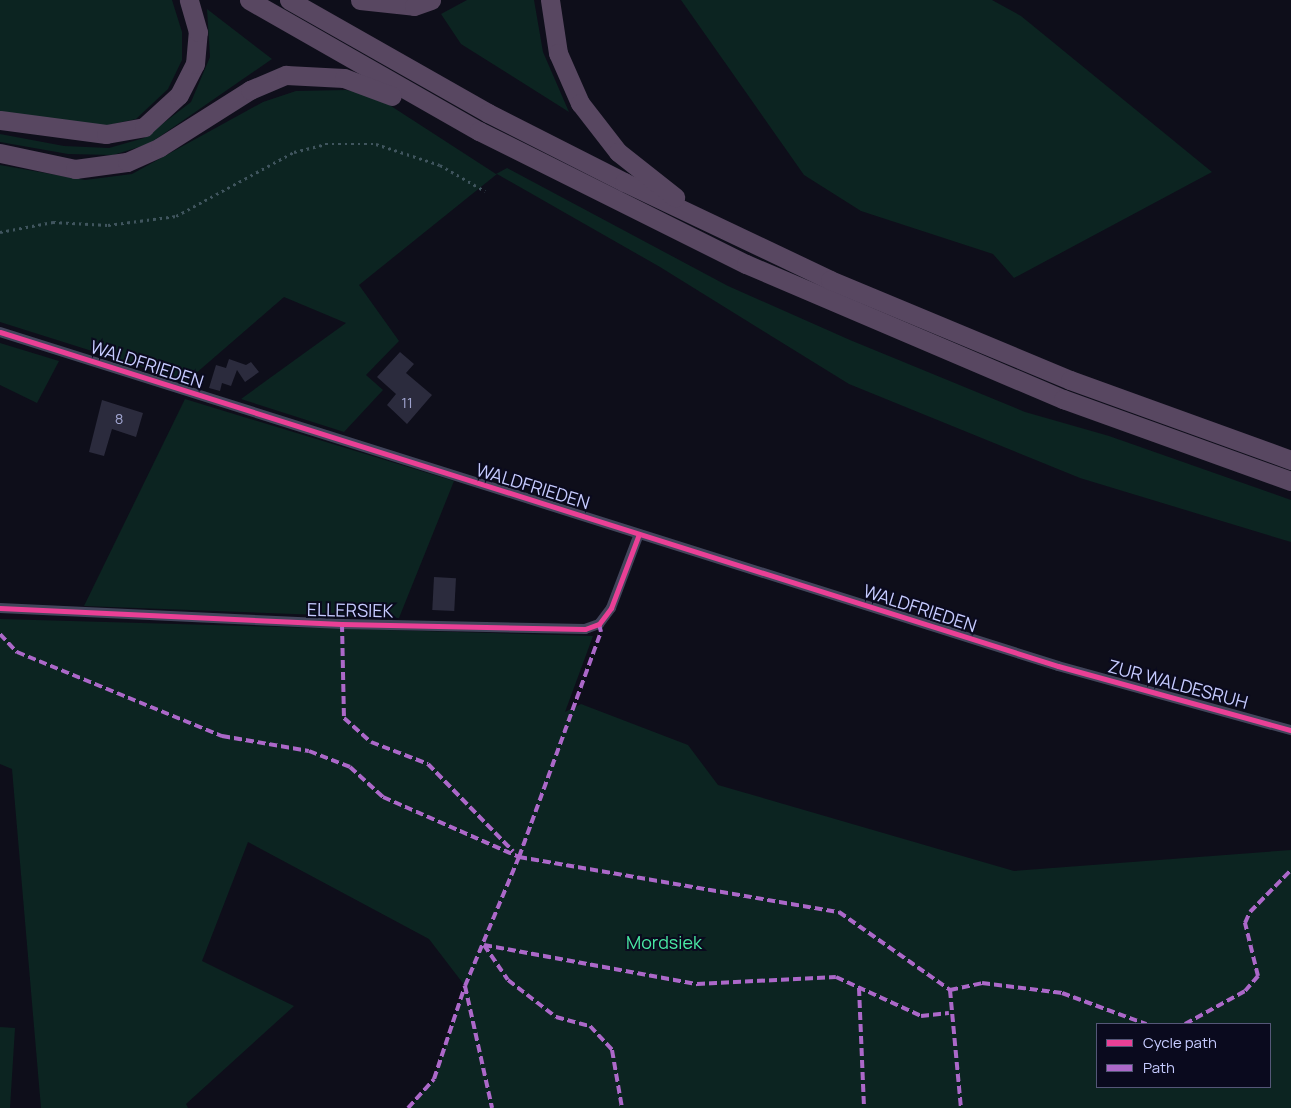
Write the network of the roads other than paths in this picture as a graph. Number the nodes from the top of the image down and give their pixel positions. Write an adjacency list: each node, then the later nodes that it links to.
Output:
1 (189, 0): 7 (highway)
2 (249, 0): 8 (highway)
3 (289, 0): 10 (highway)
4 (360, 0): 5 (highway)
5 (431, 0)
6 (550, 0): 10 (highway)
7 (0, 120)
8 (479, 131): 9 (highway); 13 (highway)
9 (0, 154)
10 (708, 222): 12 (highway)
11 (0, 332): 14 (street, WALDFRIEDEN)
12 (1291, 460)
13 (1291, 481)
14 (639, 534): 15 (street, ELLERSIEK); 16 (street, WALDFRIEDEN)
15 (0, 608)
16 (1058, 666): 17 (street, ZUR WALDESRUH)
17 (1291, 730)

